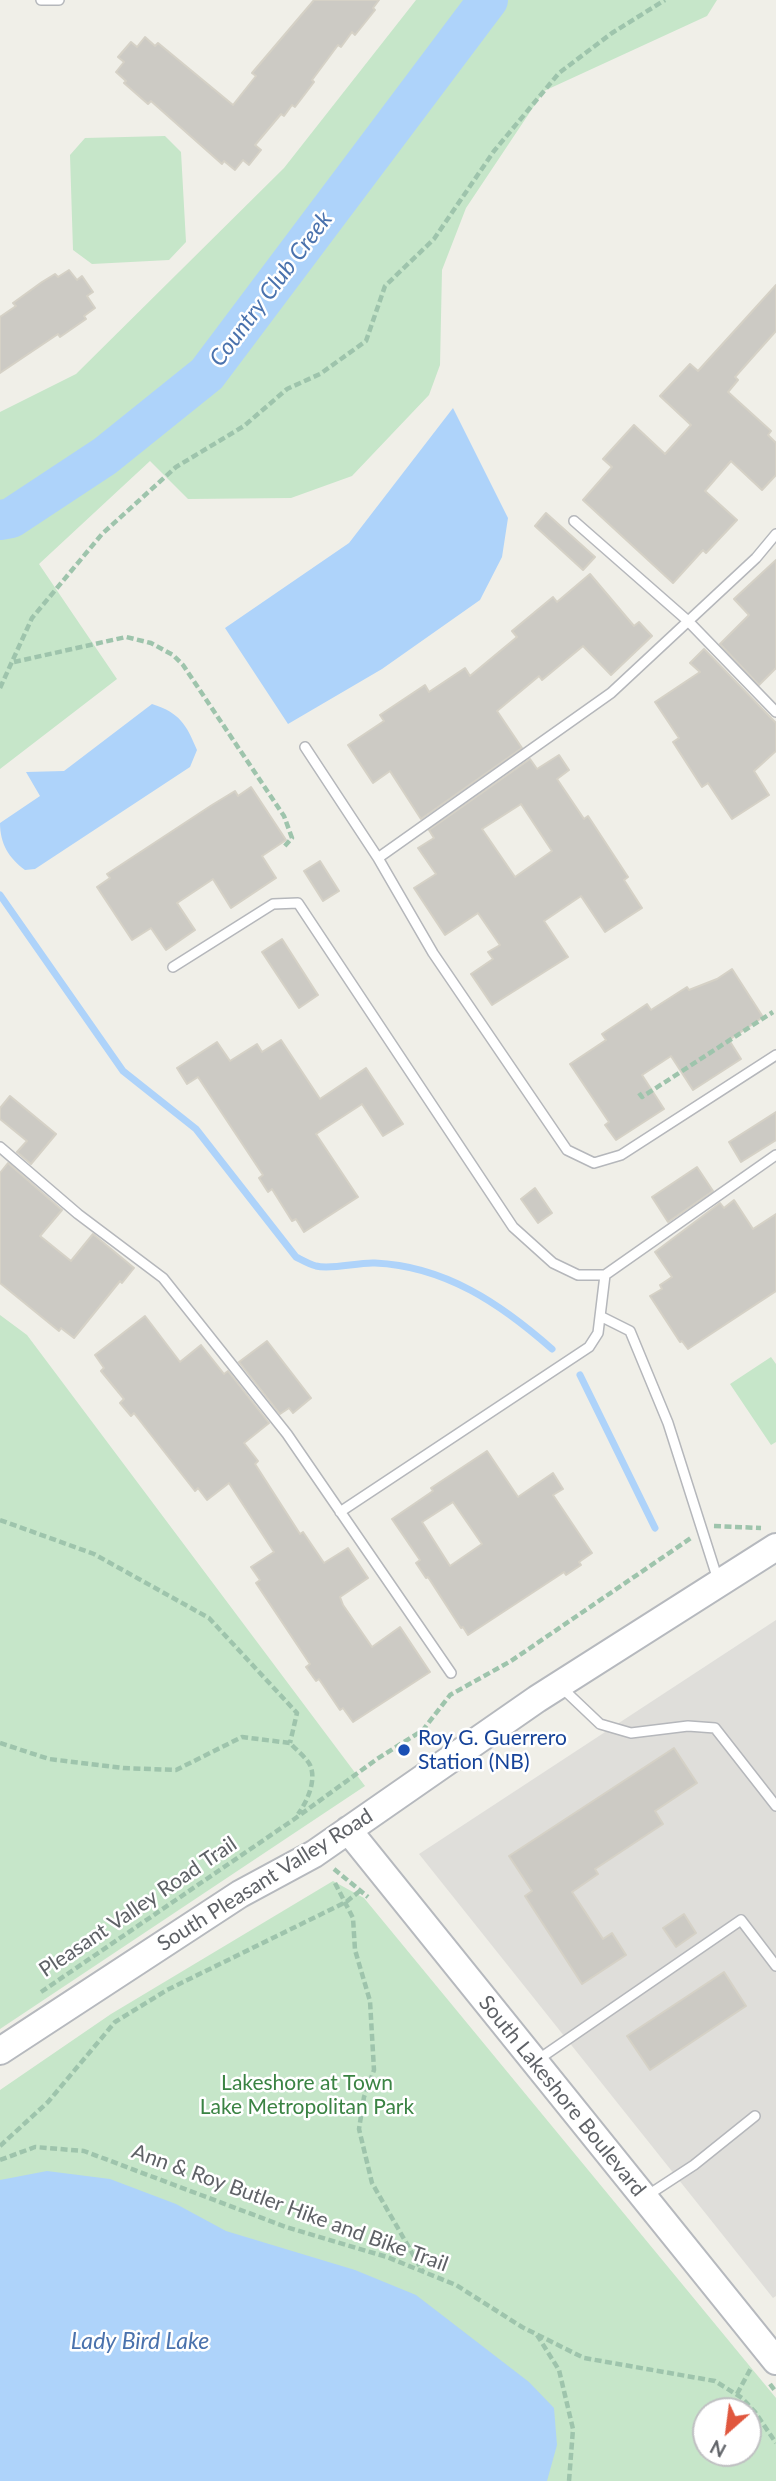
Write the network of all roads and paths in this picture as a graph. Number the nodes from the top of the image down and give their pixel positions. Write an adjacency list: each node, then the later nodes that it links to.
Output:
1 (41, 0): 2 (lane)
2 (60, 0)
3 (665, 0): 7 (path)
4 (574, 521): 6 (lane)
5 (776, 534): 6 (lane)
6 (688, 621): 9 (lane); 12 (lane)
7 (13, 663): 8 (path); 11 (path)
8 (0, 688)
9 (776, 712)
10 (305, 747): 12 (lane)
11 (283, 848)
12 (378, 858): 15 (lane)
13 (173, 967): 19 (lane)
14 (773, 1012): 16 (path)
15 (776, 1055)
16 (639, 1093)
17 (0, 1147): 21 (lane)
18 (776, 1155): 19 (lane)
19 (605, 1275): 20 (lane)
20 (602, 1317): 21 (lane); 23 (lane)
21 (340, 1512): 26 (lane)
22 (0, 1520): 29 (path)
23 (705, 1529): 24 (path); 25 (lane); 31 (path, Pleasant Valley Road Trail)
24 (771, 1537): 25 (main road, South Pleasant Valley Road)
25 (720, 1585): 27 (main road, South Pleasant Valley Road)
26 (451, 1673)
27 (559, 1685): 30 (lane); 32 (main road, South Pleasant Valley Road)
28 (0, 1743): 29 (path)
29 (290, 1743): 31 (path)
30 (776, 1806)
31 (293, 1820): 39 (path, Pleasant Valley Road Trail)
32 (348, 1830): 33 (main road, South Pleasant Valley Road); 41 (main road, South Lakeshore Boulevard)
33 (314, 1854): 35 (path); 40 (main road, South Pleasant Valley Road)
34 (335, 1883): 37 (path)
35 (361, 1891): 36 (path); 37 (path)
36 (369, 1898)
37 (346, 1902): 43 (path); 46 (path)
38 (776, 1966): 41 (lane)
39 (34, 1997)
40 (0, 2051)
41 (534, 2062): 45 (main road, South Lakeshore Boulevard)
42 (755, 2116): 45 (lane)
43 (0, 2146)
44 (0, 2160): 46 (path, Ann & Roy Butler Hike and Bike Trail)
45 (643, 2198): 48 (main road, South Lakeshore Boulevard)
46 (424, 2272): 47 (path, Ann & Roy Butler Hike and Bike Trail)
47 (537, 2334): 49 (path, Ann & Roy Butler Hike and Bike Trail); 51 (path)
48 (765, 2363): 49 (path)
49 (737, 2394): 50 (path, Ann & Roy Butler Hike and Bike Trail)
50 (776, 2443)
51 (569, 2481)

